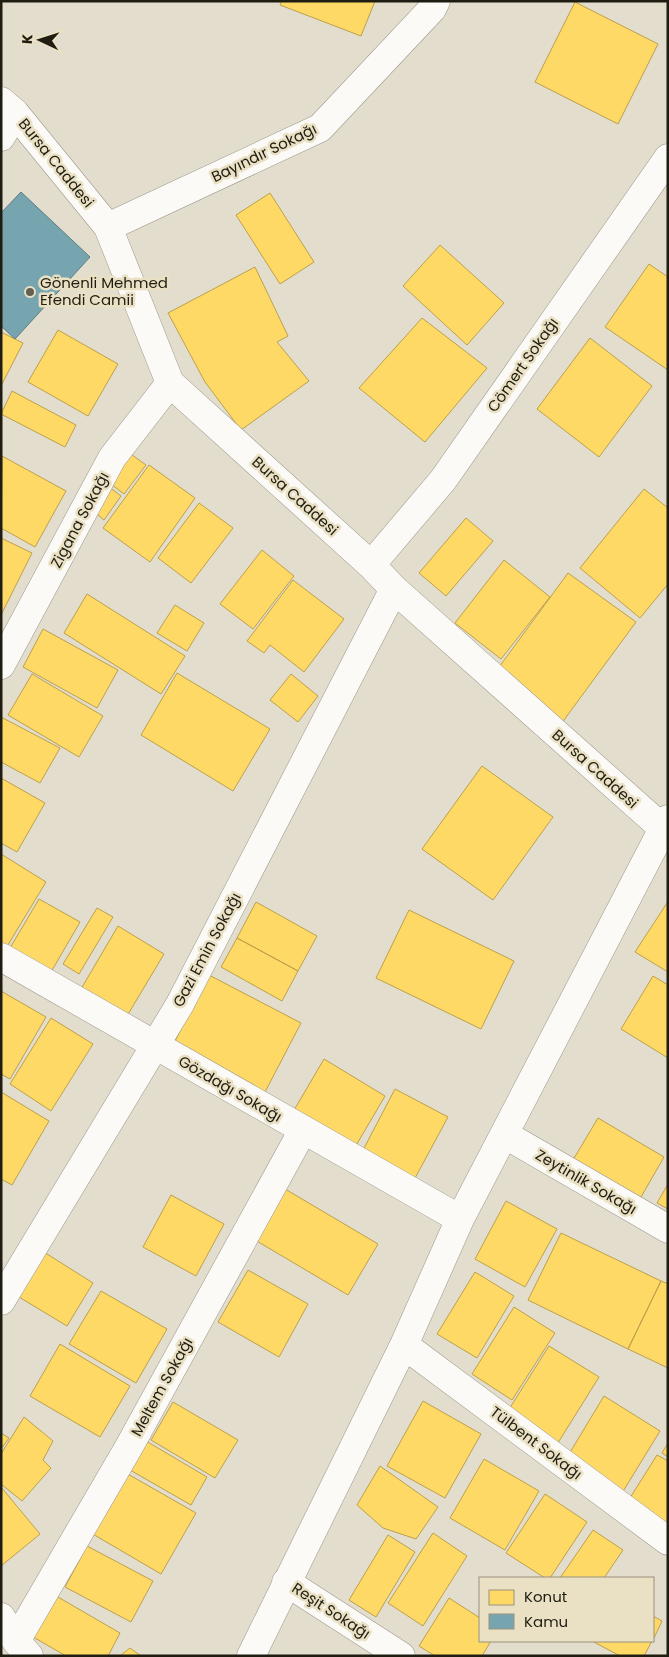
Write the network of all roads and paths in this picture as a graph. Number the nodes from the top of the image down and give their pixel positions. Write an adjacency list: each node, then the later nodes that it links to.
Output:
1 (436, 1): 5 (street, Bayındır Sokağı)
2 (8, 107): 3 (street); 5 (street, Bursa Caddesi)
3 (1, 137)
4 (668, 158): 7 (street, Cömert Sokağı)
5 (108, 227): 6 (street, Bursa Caddesi)
6 (170, 383): 7 (street, Bursa Caddesi); 9 (street, Zigana Sokağı)
7 (371, 565): 8 (street, Bursa Caddesi)
8 (394, 589): 10 (street, Bursa Caddesi); 12 (street, Gazi Emin Sokağı)
9 (4, 654)
10 (666, 827): 14 (street)
11 (1, 957): 12 (street, Gözdağı Sokağı)
12 (154, 1046): 13 (street, Gözdağı Sokağı); 17 (street, Gazi Emin Sokağı)
13 (303, 1130): 15 (street, Gözdağı Sokağı); 22 (street, Meltem Sokağı)
14 (504, 1134): 15 (street); 16 (street, Zeytinlik Sokağı)
15 (460, 1219): 18 (street)
16 (668, 1229)
17 (1, 1301)
18 (404, 1345): 19 (street, Tülbent Sokağı); 20 (street)
19 (668, 1541)
20 (286, 1582): 23 (street); 24 (street, Reşit Sokağı)
21 (1, 1617): 22 (street)
22 (23, 1649)
23 (251, 1656)
24 (401, 1656)

